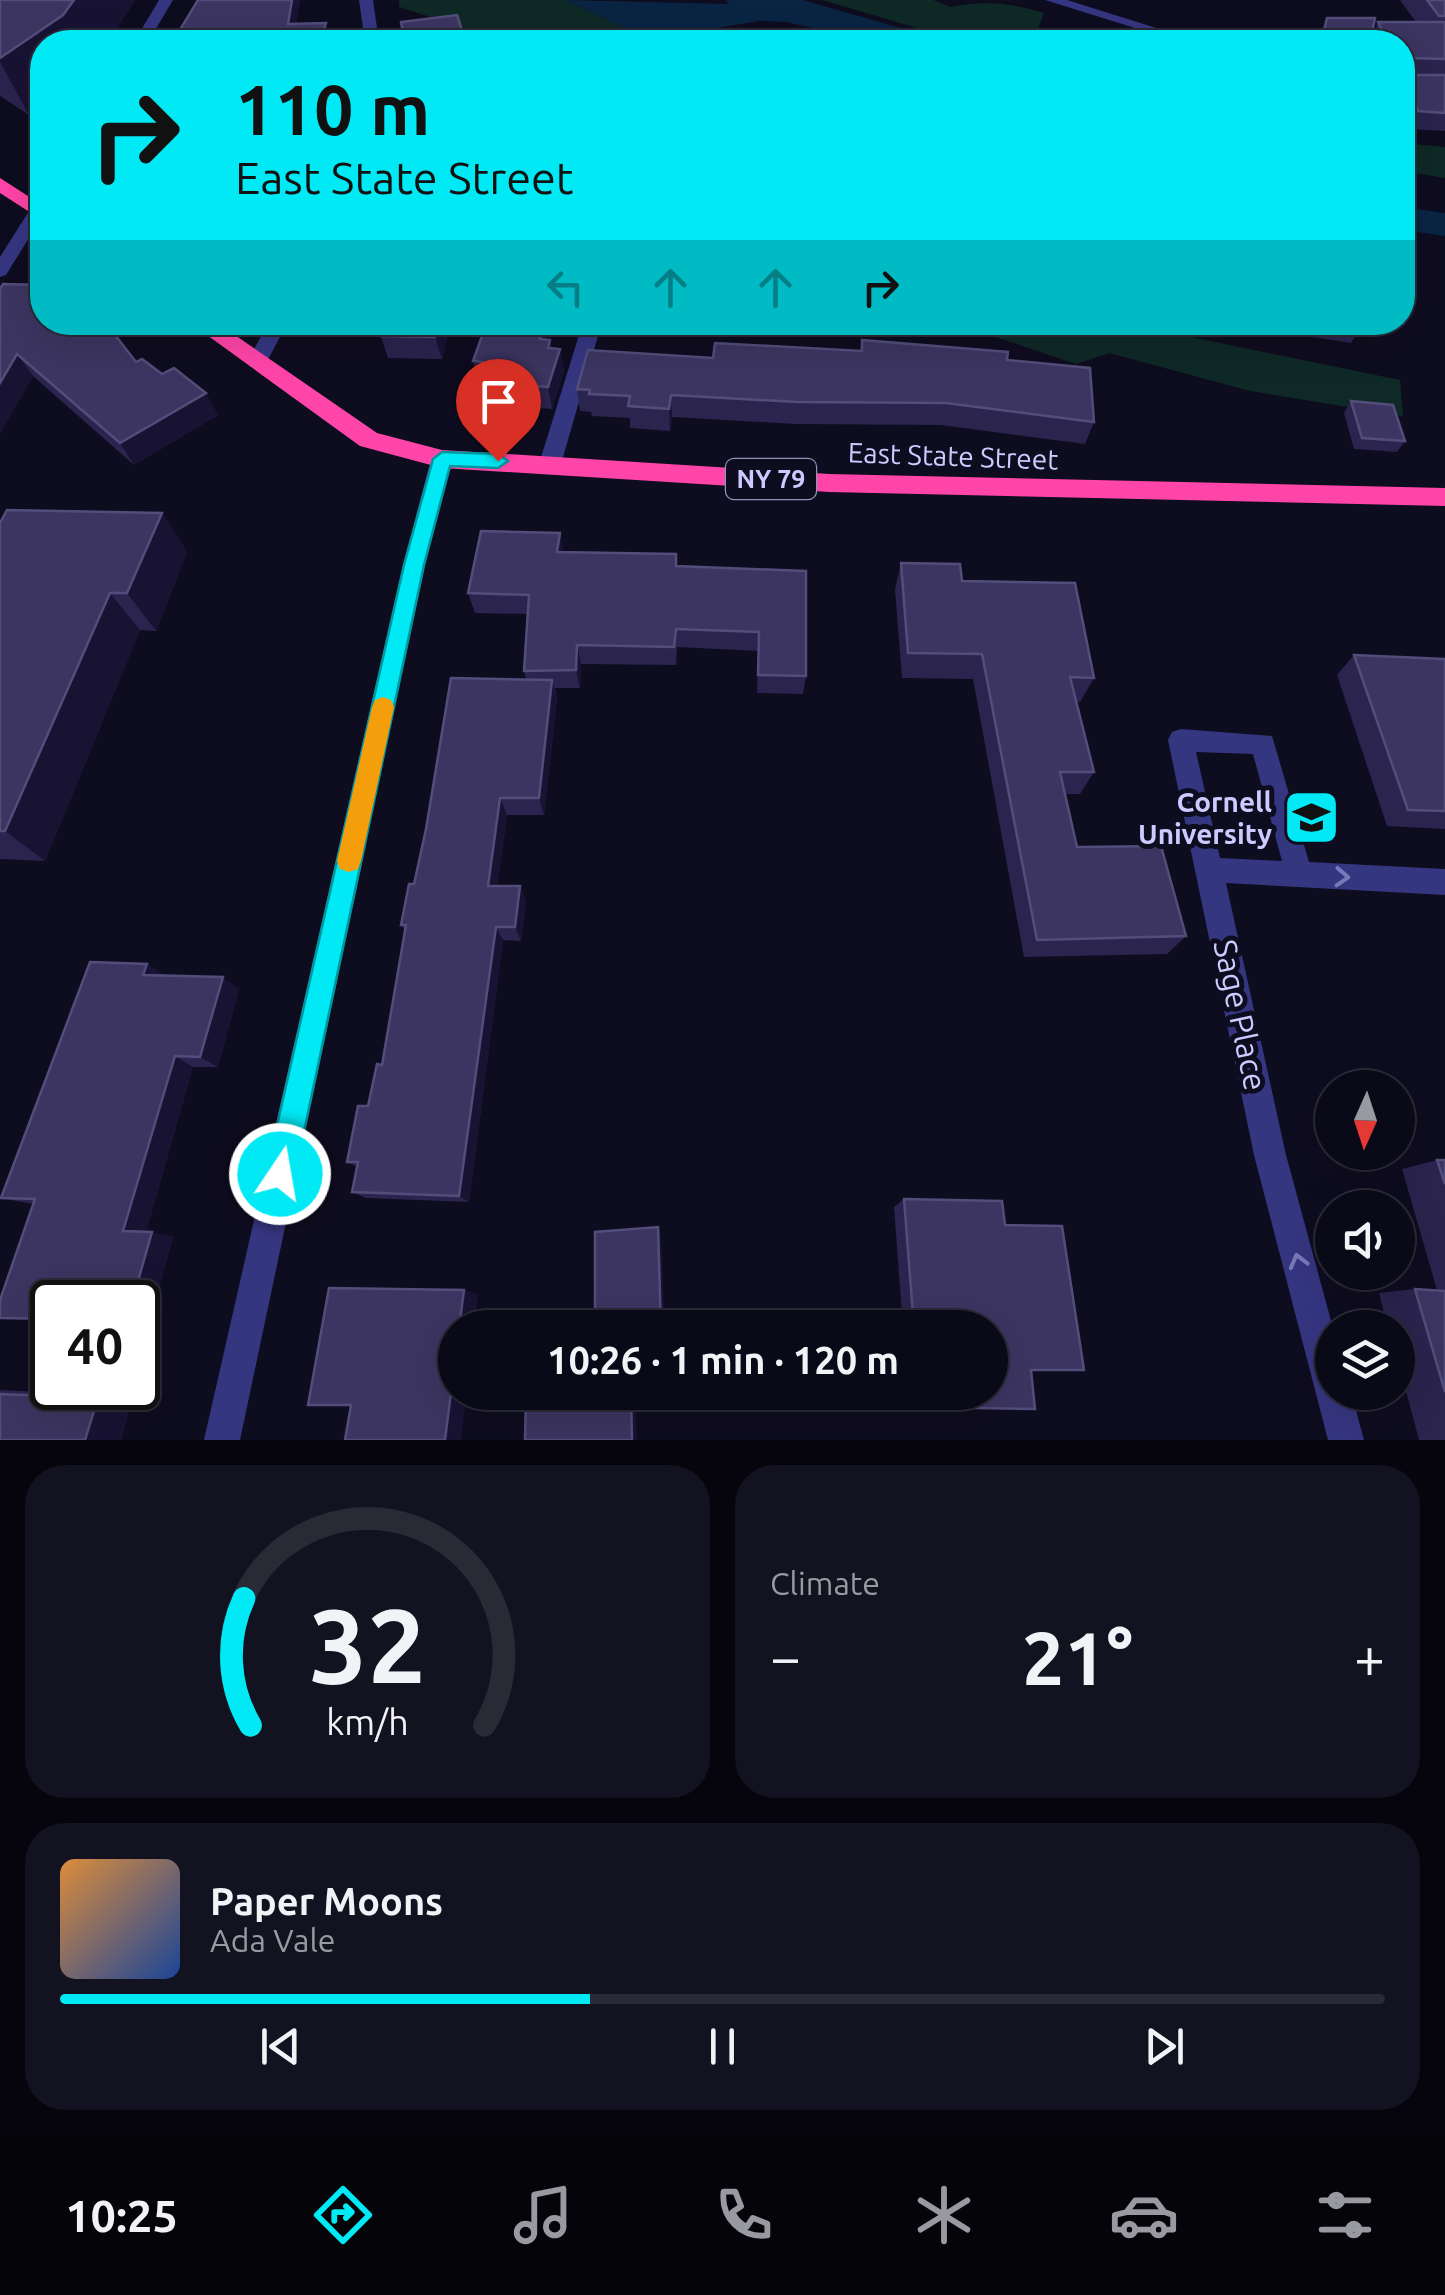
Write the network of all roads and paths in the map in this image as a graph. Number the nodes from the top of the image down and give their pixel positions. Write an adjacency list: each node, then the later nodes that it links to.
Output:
1 (166, 0): 4 (street)
2 (366, 0): 5 (street)
3 (1052, 0): 6 (street)
4 (148, 30)
5 (370, 30)
6 (1153, 30)
7 (0, 184): 8 (highway)
8 (30, 203)
9 (30, 227): 10 (street)
10 (0, 272)
11 (219, 335): 14 (highway, East State Street / NY 79)
12 (273, 335): 14 (street)
13 (590, 335): 16 (street)
14 (258, 362): 15 (highway, East State Street / NY 79)
15 (442, 459): 16 (highway, East State Street / NY 79); 23 (street)
16 (550, 464): 17 (highway, East State Street / NY 79)
17 (1445, 497)
18 (1208, 870): 19 (street); 19 (street, Sage Place); 21 (street, Sage Place, one-way to 18)
19 (1299, 875): 20 (street, one-way to 20)
20 (1445, 882)
21 (1315, 1324)
22 (1338, 1410): 24 (street, Sage Place)
23 (222, 1440)
24 (1346, 1440)

